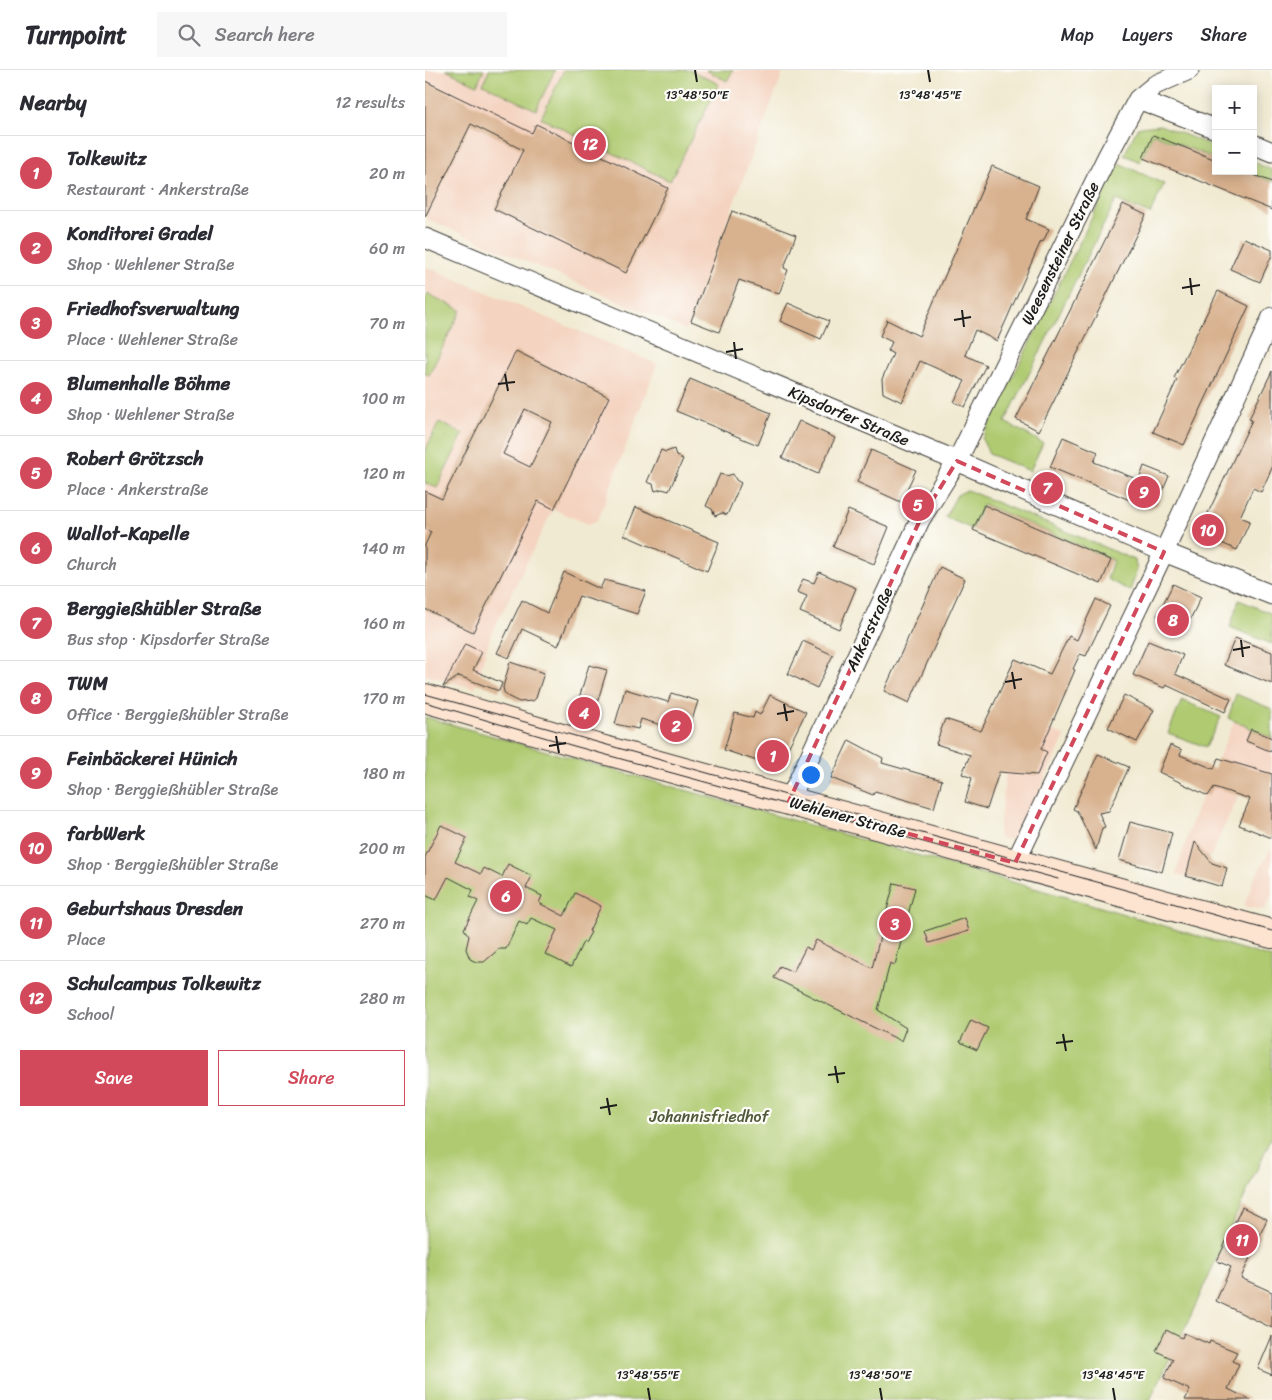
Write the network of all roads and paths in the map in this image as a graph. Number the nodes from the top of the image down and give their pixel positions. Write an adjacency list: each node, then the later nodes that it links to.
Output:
1 (1189, 70): 2 (street, Weesensteiner Straße)
2 (1137, 98): 3 (street); 8 (street, Weesensteiner Straße)
3 (1212, 128)
4 (1257, 146): 5 (street)
5 (1272, 152)
6 (425, 238): 8 (street, Kipsdorfer Straße)
7 (1272, 317): 9 (street)
8 (957, 461): 9 (street, Kipsdorfer Straße); 12 (street, Ankerstraße)
9 (1164, 552): 10 (street, Kipsdorfer Straße); 13 (street)
10 (1272, 595)
11 (425, 698): 12 (main road, Wehlener Straße)
12 (789, 801): 13 (main road, Wehlener Straße)
13 (1015, 863): 14 (main road, Wehlener Straße)
14 (1272, 934)

